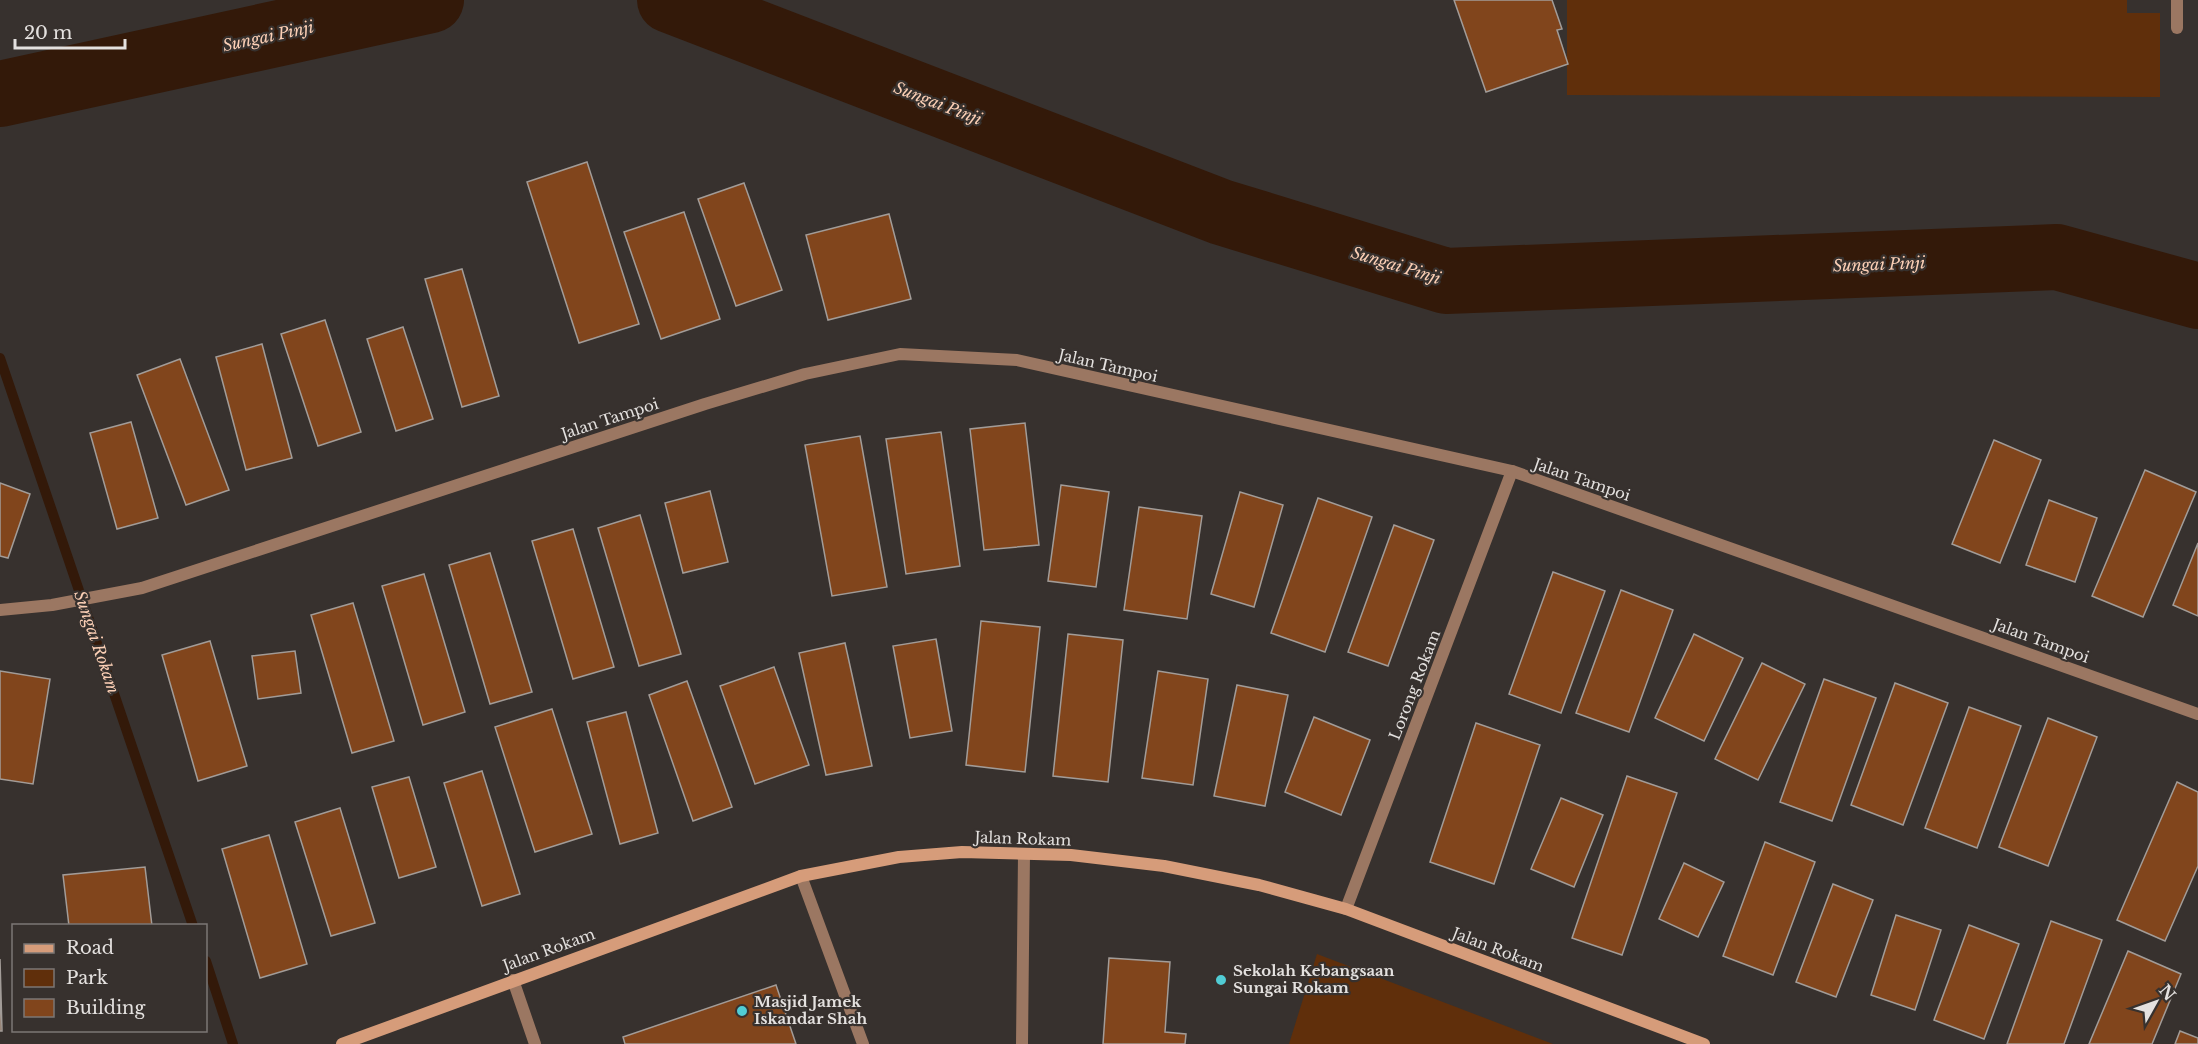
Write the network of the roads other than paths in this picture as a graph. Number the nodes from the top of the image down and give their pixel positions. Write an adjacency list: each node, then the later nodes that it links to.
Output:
1 (2177, 0): 2 (street)
2 (2177, 28)
3 (1512, 471): 4 (street, Jalan Tampoi); 5 (street, Jalan Tampoi); 8 (street, Lorong Rokam)
4 (0, 610)
5 (2198, 714)
6 (1024, 854): 7 (main road, Jalan Rokam); 8 (main road, Jalan Rokam); 13 (street)
7 (801, 876): 9 (main road, Jalan Rokam); 12 (street)
8 (1346, 909): 14 (main road, Jalan Rokam)
9 (513, 980): 10 (main road, Jalan Rokam); 11 (street)
10 (342, 1044)
11 (535, 1044)
12 (863, 1044)
13 (1022, 1044)
14 (1704, 1044)

